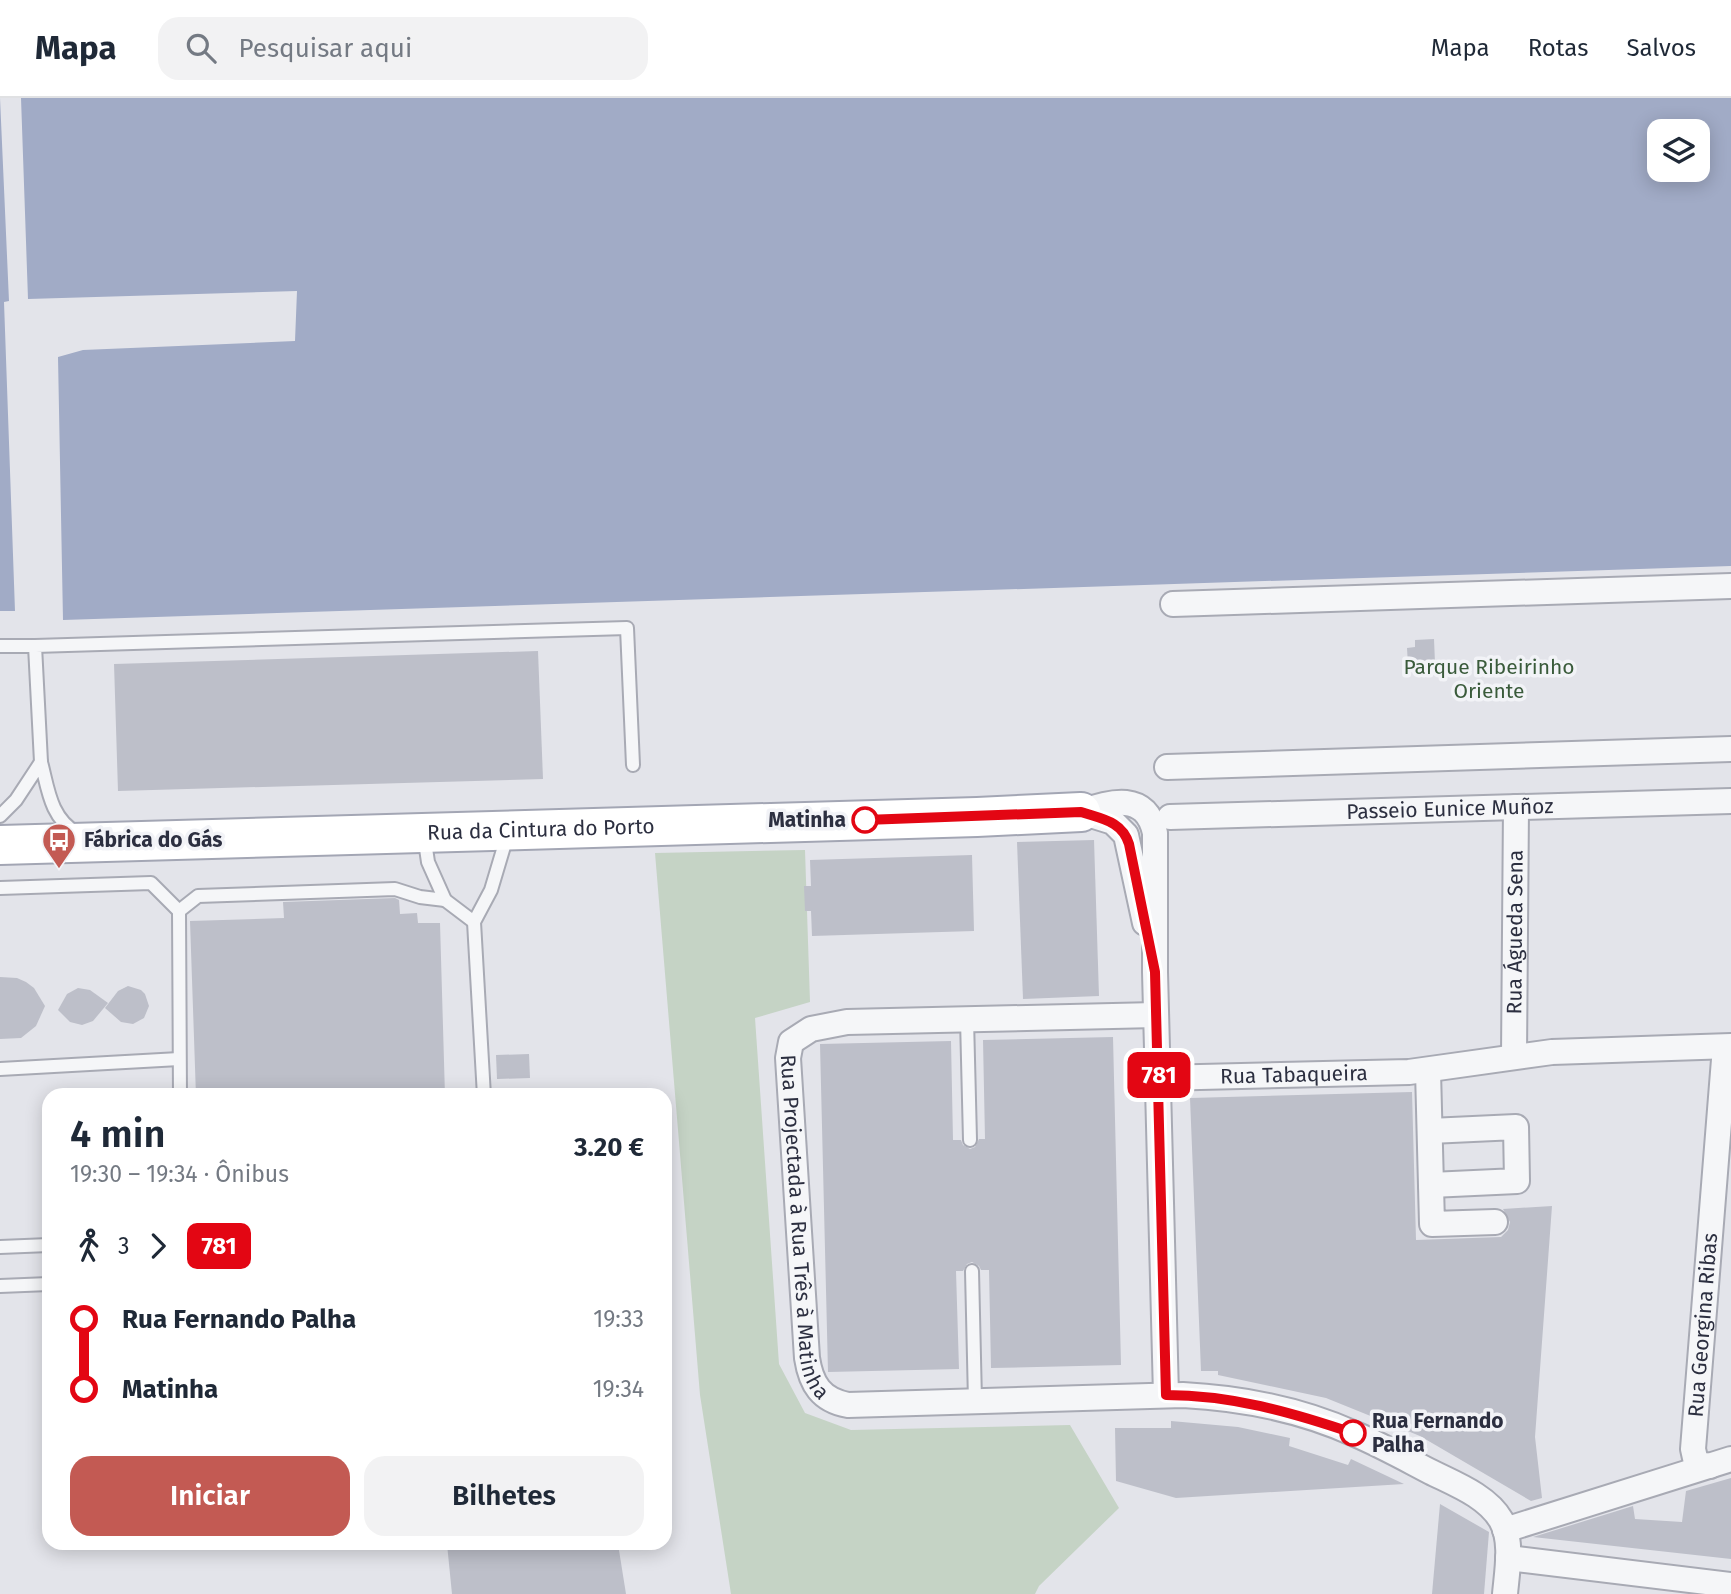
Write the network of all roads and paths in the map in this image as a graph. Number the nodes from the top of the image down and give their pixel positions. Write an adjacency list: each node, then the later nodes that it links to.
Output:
1 (1731, 586): 2 (street)
2 (1173, 604)
3 (0, 646): 4 (lane)
4 (35, 646): 6 (lane); 7 (lane)
5 (1731, 749): 8 (street)
6 (41, 762): 12 (lane); 16 (lane)
7 (633, 765)
8 (1167, 767)
9 (1731, 801): 10 (street, Passeio Eunice Muñoz)
10 (1516, 807): 13 (street, Passeio Eunice Muñoz); 25 (street, Rua Águeda Sena)
11 (1081, 812): 14 (main road, Rua da Cintura do Porto); 22 (street)
12 (0, 816)
13 (1170, 817)
14 (509, 830): 15 (main road, Rua da Cintura do Porto); 21 (lane)
15 (424, 833): 16 (main road, Rua da Cintura do Porto); 19 (lane)
16 (95, 843): 17 (main road, Rua da Cintura do Porto)
17 (0, 845)
18 (0, 888): 20 (lane)
19 (445, 900): 20 (lane); 21 (lane)
20 (179, 911): 26 (lane)
21 (474, 922): 31 (lane)
22 (1156, 1015): 23 (street, Rua Projectada à Rua Três à Matinha); 29 (street)
23 (967, 1019): 33 (lane); 42 (street, Rua Projectada à Rua Três à Matinha)
24 (1728, 1046): 25 (street, Rua Tabaqueira); 43 (street, Rua Georgina Ribas)
25 (1514, 1056): 28 (street, Rua Tabaqueira)
26 (179, 1059): 27 (lane); 30 (lane)
27 (0, 1069)
28 (1428, 1070): 29 (street, Rua Tabaqueira); 32 (street)
29 (1159, 1078): 41 (street)
30 (180, 1088)
31 (484, 1088)
32 (1430, 1131): 34 (street); 34 (street)
33 (970, 1140)
34 (1431, 1185): 35 (street)
35 (1495, 1222)
36 (42, 1245): 37 (lane)
37 (0, 1247)
38 (972, 1270): 42 (lane)
39 (42, 1284): 40 (lane)
40 (0, 1286)
41 (1166, 1395): 42 (street, Rua Projectada à Rua Três à Matinha); 44 (street, Rua Projectada à Rua Três à Matinha)
42 (975, 1401)
43 (1720, 1462): 44 (street)
44 (1505, 1530): 45 (street)
45 (1508, 1558): 46 (street); 47 (street)
46 (1731, 1585)
47 (1505, 1594)

